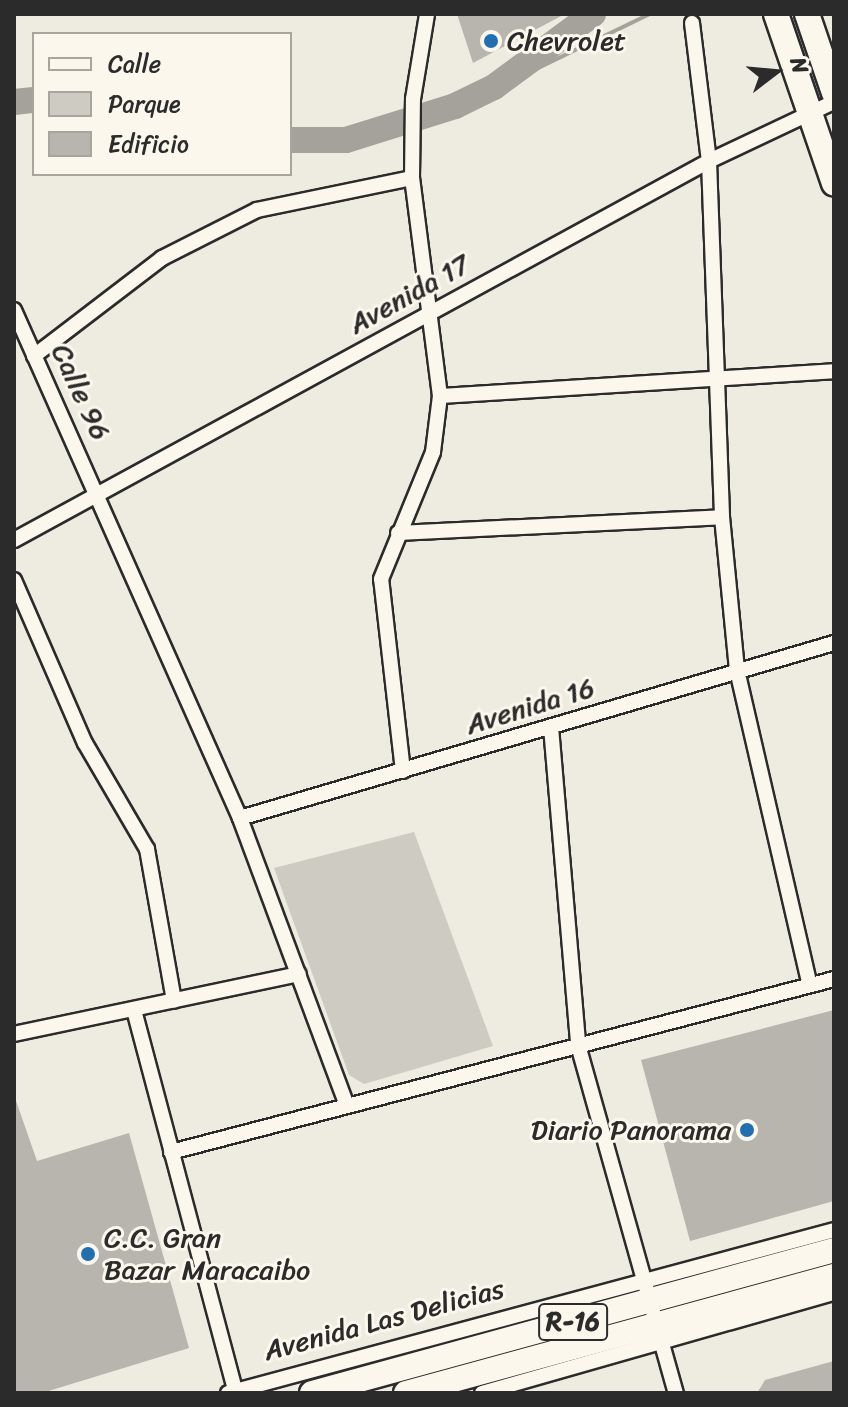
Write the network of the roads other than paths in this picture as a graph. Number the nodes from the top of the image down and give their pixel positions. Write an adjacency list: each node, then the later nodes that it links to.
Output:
1 (427, 14): 9 (street)
2 (776, 14): 7 (main road)
3 (807, 14): 5 (main road)
4 (692, 23): 8 (street)
5 (834, 93)
6 (834, 102): 7 (street, Avenida 17)
7 (809, 111): 8 (street, Avenida 17); 10 (main road)
8 (709, 161): 12 (street, Avenida 17); 15 (street)
9 (412, 178): 12 (street); 13 (street)
10 (834, 183)
11 (14, 310): 13 (street, Calle 96)
12 (427, 313): 16 (street); 17 (street, Avenida 17)
13 (34, 356): 17 (street, Calle 96)
14 (834, 371): 15 (street)
15 (721, 382): 16 (street); 18 (street)
16 (440, 396): 19 (street)
17 (101, 496): 20 (street, Avenida 17); 26 (street, Calle 96)
18 (722, 517): 19 (street); 23 (street)
19 (398, 533): 25 (street)
20 (14, 540)
21 (14, 580): 30 (street)
22 (834, 643): 23 (street, Avenida 16)
23 (737, 670): 24 (street, Avenida 16); 29 (street)
24 (551, 727): 25 (street, Avenida 16); 33 (street)
25 (403, 771): 26 (street, Avenida 16)
26 (240, 818): 27 (street, Calle 96)
27 (299, 974): 30 (street); 34 (street, Calle 96)
28 (834, 979): 29 (street)
29 (809, 983): 33 (street)
30 (174, 1001): 31 (street)
31 (134, 1010): 32 (street); 35 (street)
32 (14, 1034)
33 (578, 1045): 34 (street); 39 (street)
34 (347, 1105): 35 (street)
35 (171, 1152): 42 (street)
36 (834, 1230): 39 (street, Avenida Las Delicias / R-16)
37 (834, 1250): 39 (main road, Avenida Las Delicias / R-16)
38 (834, 1276): 41 (main road, R-16)
39 (648, 1291): 41 (street); 42 (street, Avenida Las Delicias / R-16); 43 (main road, Avenida Las Delicias / R-16)
40 (834, 1293): 41 (street, R-16)
41 (661, 1333): 44 (main road, R-16); 45 (street, R-16); 46 (street)
42 (233, 1392)
43 (312, 1393)
44 (406, 1393)
45 (482, 1393)
46 (676, 1393)

